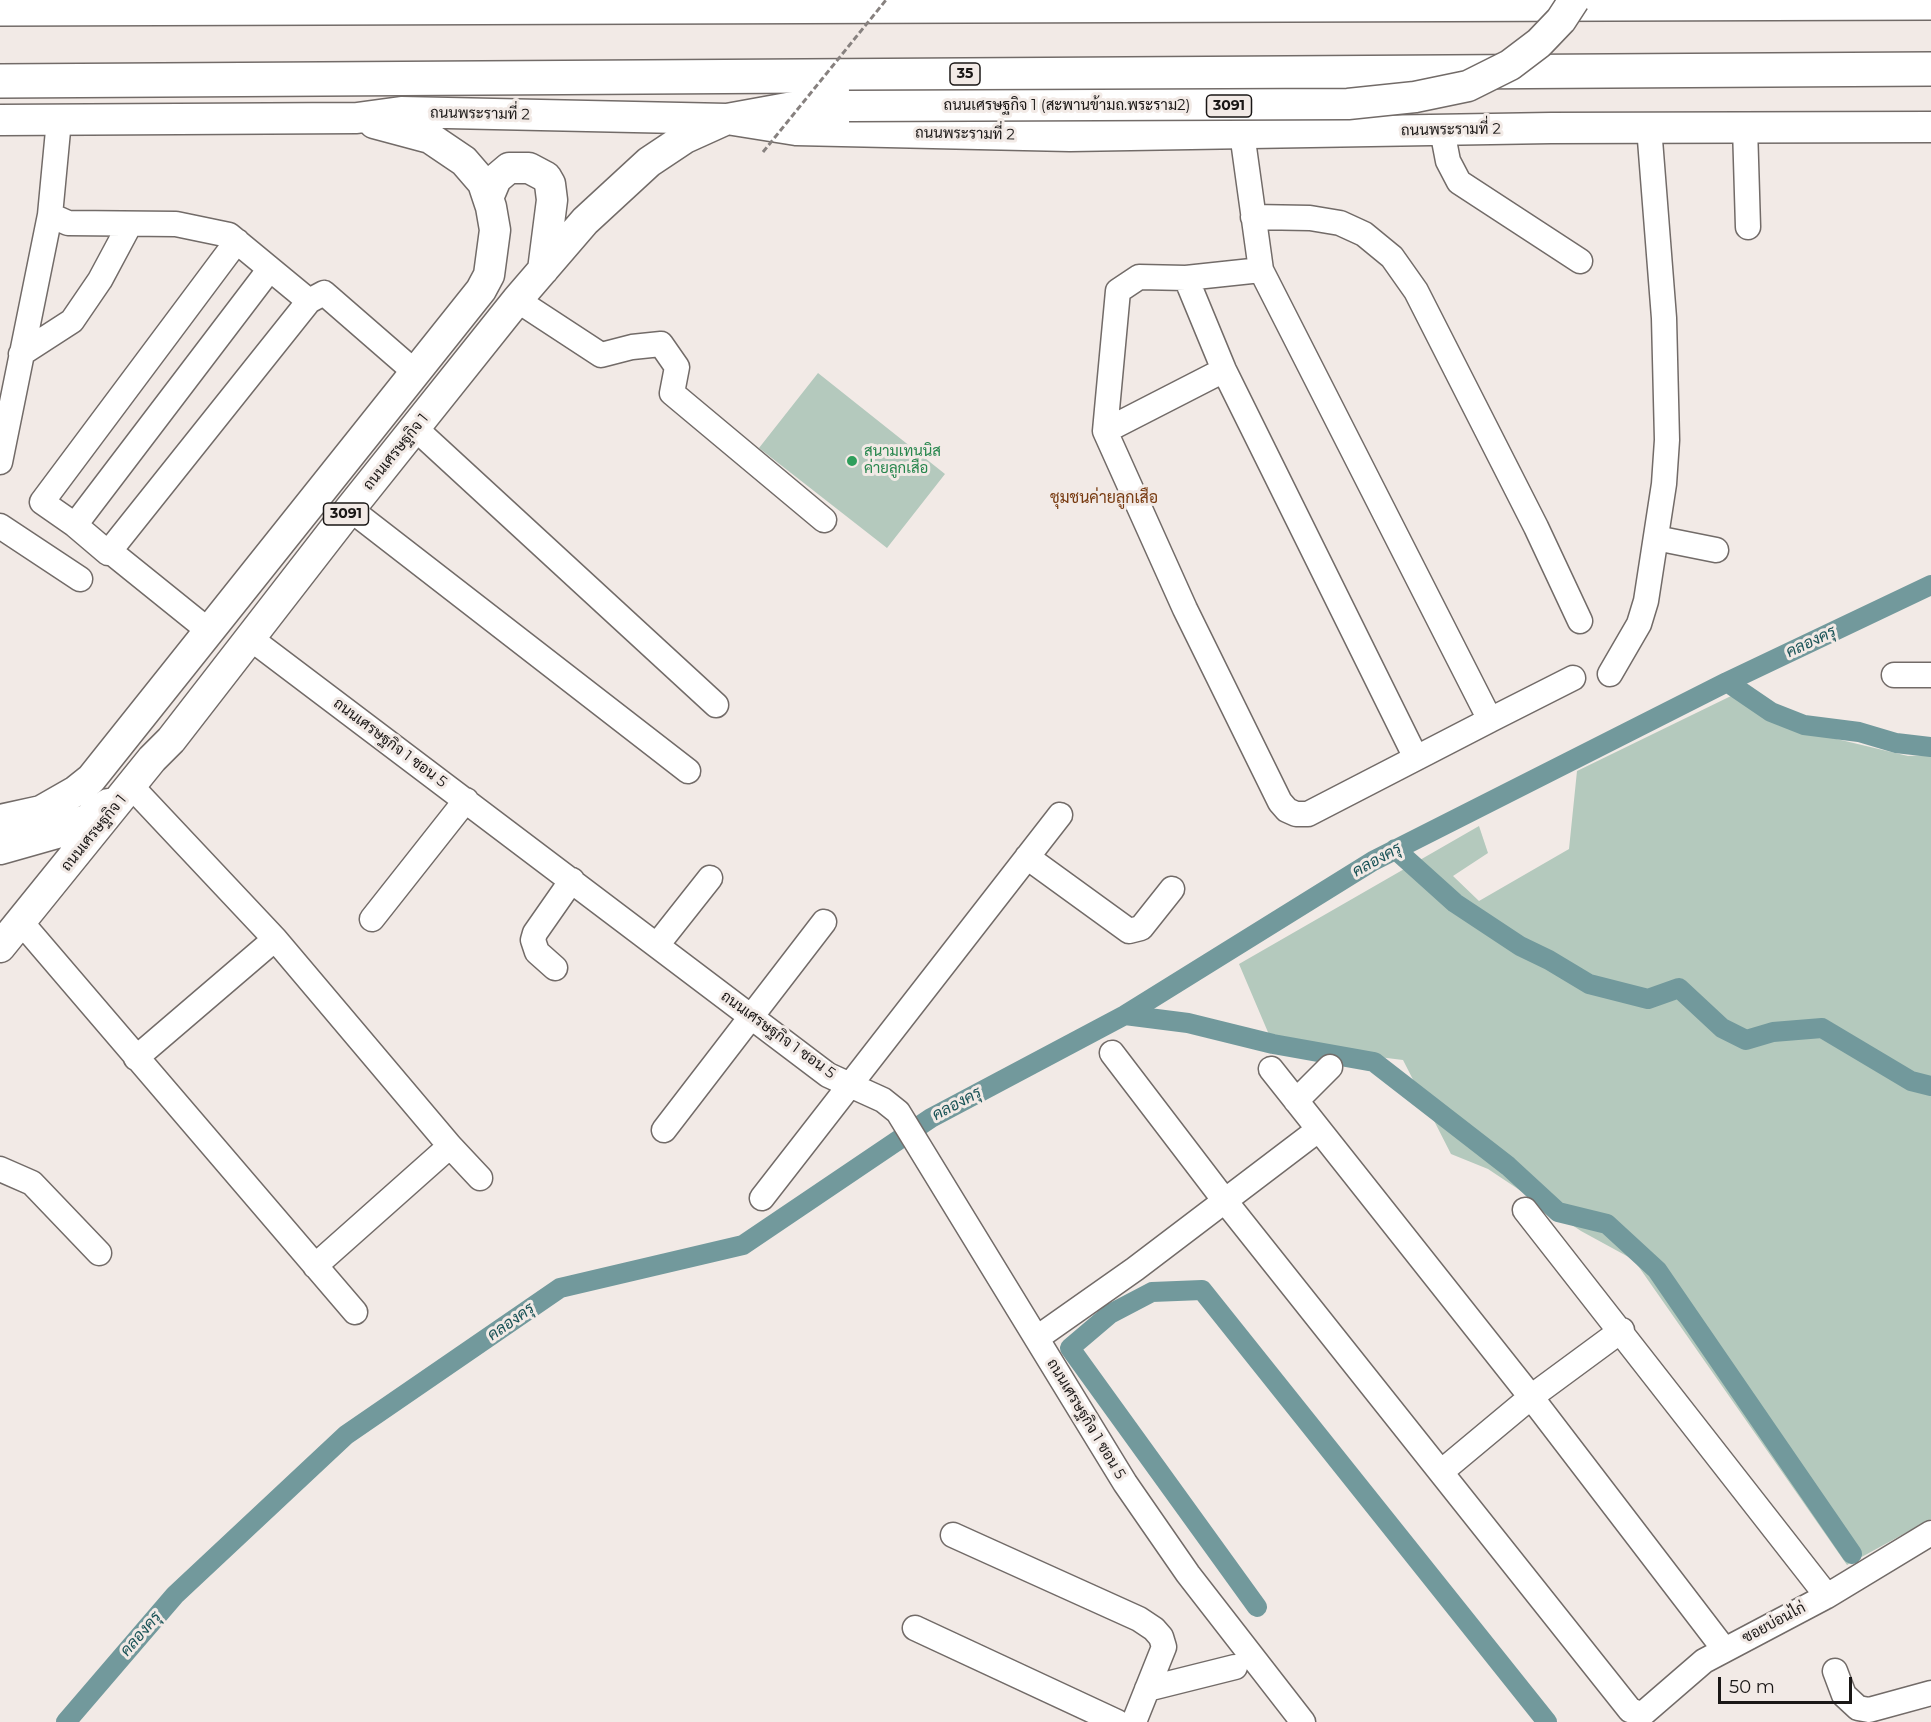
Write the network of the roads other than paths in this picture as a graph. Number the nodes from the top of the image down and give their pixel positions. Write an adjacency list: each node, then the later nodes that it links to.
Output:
1 (1574, 0): 9 (main road, ถนนเศรษฐกิจ 1 (สะพานข้ามถ.พระราม2) / 3091, bridge)
2 (1770, 2): 3 (highway); 4 (highway)
3 (1931, 3)
4 (0, 9)
5 (1719, 68): 6 (highway, 35); 7 (highway, 35); 8 (highway)
6 (1931, 69)
7 (0, 81)
8 (1931, 91)
9 (849, 106): 11 (main road, ถนนเศรษฐกิจ 1 / 3091)
10 (357, 118): 11 (main road, ถนนพระรามที่ 2); 13 (main road, ถนนพระรามที่ 2); 19 (main road, 3091)
11 (727, 119): 18 (main road, ถนนพระรามที่ 2); 27 (main road, ถนนเศรษฐกิจ 1 / 3091)
12 (0, 120): 13 (main road, ถนนพระรามที่ 2)
13 (59, 120): 20 (street)
14 (1649, 127): 15 (main road, ถนนพระรามที่ 2); 17 (main road, ถนนพระรามที่ 2); 42 (street)
15 (1745, 127): 16 (main road, ถนนพระรามที่ 2); 23 (street)
16 (1931, 127)
17 (1442, 130): 18 (main road, ถนนพระรามที่ 2); 25 (street)
18 (1242, 134): 21 (street)
19 (488, 198): 27 (main road); 34 (main road, 3091)
20 (50, 215): 22 (street); 32 (street)
21 (1253, 217): 28 (street); 46 (street)
22 (130, 224): 24 (street); 32 (street)
23 (1748, 227)
24 (237, 241): 26 (street); 40 (street)
25 (1580, 261)
26 (269, 270): 31 (street); 40 (street)
27 (543, 270): 30 (main road, ถนนเศรษฐกิจ 1 / 3091)
28 (1261, 270): 29 (street); 54 (street)
29 (1186, 278): 33 (street); 36 (street)
30 (517, 300): 35 (main road, ถนนเศรษฐกิจ 1 / 3091); 39 (street)
31 (309, 301): 34 (street); 44 (street)
32 (21, 354): 37 (street)
33 (1224, 370): 36 (street); 55 (street)
34 (416, 373): 47 (main road, 3091)
35 (416, 429): 38 (main road, ถนนเศรษฐกิจ 1 / 3091); 53 (street)
36 (1105, 431): 55 (street)
37 (0, 462)
38 (350, 508): 48 (main road, ถนนเศรษฐกิจ 1 / 3091); 57 (street)
39 (824, 520)
40 (75, 525): 44 (street)
41 (0, 526): 45 (street)
42 (1656, 538): 43 (street); 49 (street)
43 (1716, 550)
44 (111, 552): 47 (street)
45 (80, 579)
46 (1580, 621)
47 (208, 632): 61 (main road, 3091)
48 (250, 639): 56 (main road, ถนนเศรษฐกิจ 1 / 3091); 59 (street, ถนนเศรษฐกิจ 1 ซอน 5)
49 (1610, 674)
50 (1894, 675): 51 (street)
51 (1931, 675)
52 (1574, 678): 54 (street)
53 (716, 705)
54 (1490, 720): 55 (street)
55 (1416, 758)
56 (152, 759): 58 (main road, ถนนเศรษฐกิจ 1 / 3091); 62 (main road)
57 (688, 771)
58 (132, 787): 68 (main road, ถนนเศรษฐกิจ 1 / 3091); 70 (street)
59 (466, 800): 65 (street, ถนนเศรษฐกิจ 1 ซอน 5); 67 (street)
60 (1060, 815): 63 (street)
61 (0, 820)
62 (0, 849)
63 (1027, 856): 66 (street); 79 (street)
64 (710, 878): 71 (street)
65 (572, 880): 71 (street, ถนนเศรษฐกิจ 1 ซอน 5); 73 (street)
66 (1172, 889)
67 (372, 919)
68 (7, 921): 72 (main road, ถนนเศรษฐกิจ 1 / 3091); 76 (street)
69 (824, 922): 74 (street)
70 (275, 939): 76 (street); 83 (street)
71 (657, 945): 74 (street, ถนนเศรษฐกิจ 1 ซอน 5)
72 (0, 947)
73 (555, 968)
74 (750, 1016): 79 (street, ถนนเศรษฐกิจ 1 ซอน 5); 81 (street)
75 (1112, 1053): 87 (street)
76 (136, 1058): 90 (street)
77 (1330, 1067): 80 (street)
78 (1271, 1069): 80 (street)
79 (849, 1085): 86 (street); 93 (street, ถนนเศรษฐกิจ 1 ซอน 5)
80 (1296, 1101): 82 (street)
81 (664, 1130)
82 (1318, 1130): 87 (street); 94 (street)
83 (450, 1146): 85 (street); 90 (street)
84 (0, 1169): 89 (street)
85 (480, 1178)
86 (762, 1198)
87 (1225, 1201): 93 (street); 95 (street)
88 (1525, 1210): 92 (street)
89 (99, 1253)
90 (315, 1266): 91 (street)
91 (355, 1312)
92 (1622, 1330): 94 (street); 98 (street)
93 (1037, 1338): 107 (street, ถนนเศรษฐกิจ 1 ซอน 5)
94 (1531, 1397): 95 (street); 100 (street)
95 (1440, 1472): 100 (street, ซอยบ่อนไก่)
96 (1931, 1533): 98 (street, ซอยบ่อนไก่)
97 (953, 1535): 103 (street)
98 (1827, 1596): 100 (street, ซอยบ่อนไก่)
99 (915, 1628): 105 (street)
100 (1724, 1649)
101 (1235, 1667): 103 (street)
102 (1835, 1671): 104 (street)
103 (1147, 1689): 106 (street)
104 (1931, 1693)
105 (1118, 1722)
106 (1134, 1722)
107 (1303, 1722)

